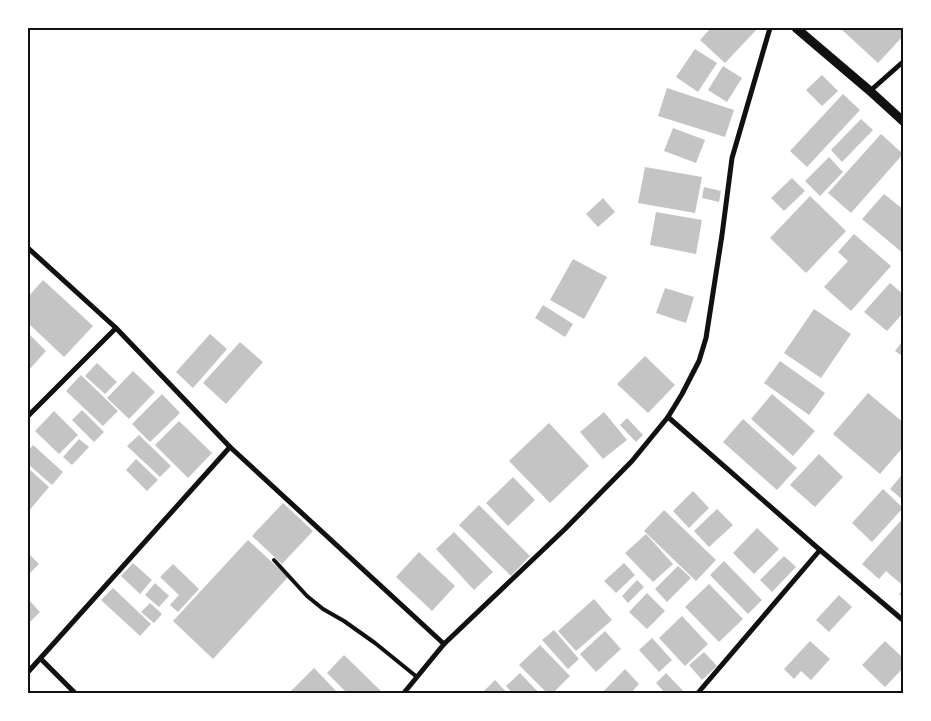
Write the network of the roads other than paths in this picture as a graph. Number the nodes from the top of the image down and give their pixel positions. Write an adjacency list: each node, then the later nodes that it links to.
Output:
1 (770, 28): 9 (street)
2 (796, 28): 4 (street)
3 (904, 61): 4 (street)
4 (870, 91): 5 (street)
5 (904, 122)
6 (28, 248): 7 (street)
7 (116, 328): 8 (street); 10 (street)
8 (28, 416)
9 (668, 417): 11 (street); 14 (street)
10 (230, 447): 14 (street); 15 (street)
11 (820, 550): 13 (street); 20 (street)
12 (274, 560): 17 (lane)
13 (904, 621)
14 (444, 644): 17 (street)
15 (41, 659): 16 (street); 18 (street)
16 (28, 672)
17 (417, 677): 19 (street)
18 (76, 694)
19 (403, 694)
20 (697, 694)

